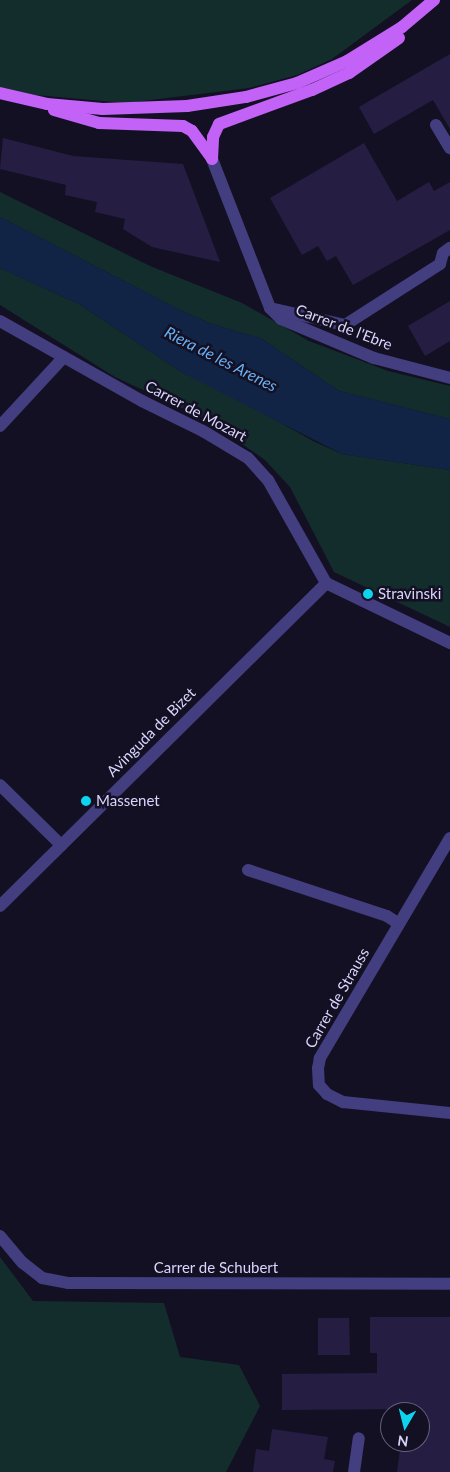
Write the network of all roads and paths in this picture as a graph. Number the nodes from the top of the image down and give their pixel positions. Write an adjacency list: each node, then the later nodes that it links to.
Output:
1 (434, 0): 2 (main road)
2 (418, 14): 4 (main road); 7 (main road)
3 (0, 94): 4 (main road)
4 (31, 101): 7 (main road)
5 (436, 125): 6 (street)
6 (450, 148)
7 (212, 159): 9 (street, Carrer de l'Ebre)
8 (450, 248): 9 (street)
9 (270, 308): 12 (street, Carrer de l'Ebre)
10 (0, 321): 11 (street, Carrer de Mozart)
11 (64, 357): 13 (street); 14 (street, Carrer de Mozart)
12 (450, 378)
13 (0, 426)
14 (326, 583): 15 (street); 18 (street, Avinguda de Bizet)
15 (450, 643)
16 (0, 785): 18 (street)
17 (450, 838): 21 (street, Carrer de Strauss)
18 (61, 845): 20 (street, Avinguda de Bizet)
19 (248, 870): 21 (street)
20 (0, 906)
21 (399, 924): 22 (street, Carrer de Strauss)
22 (450, 1113)
23 (0, 1236): 24 (street, Carrer de Schubert)
24 (450, 1284)
25 (359, 1438): 26 (street)
26 (354, 1472)

